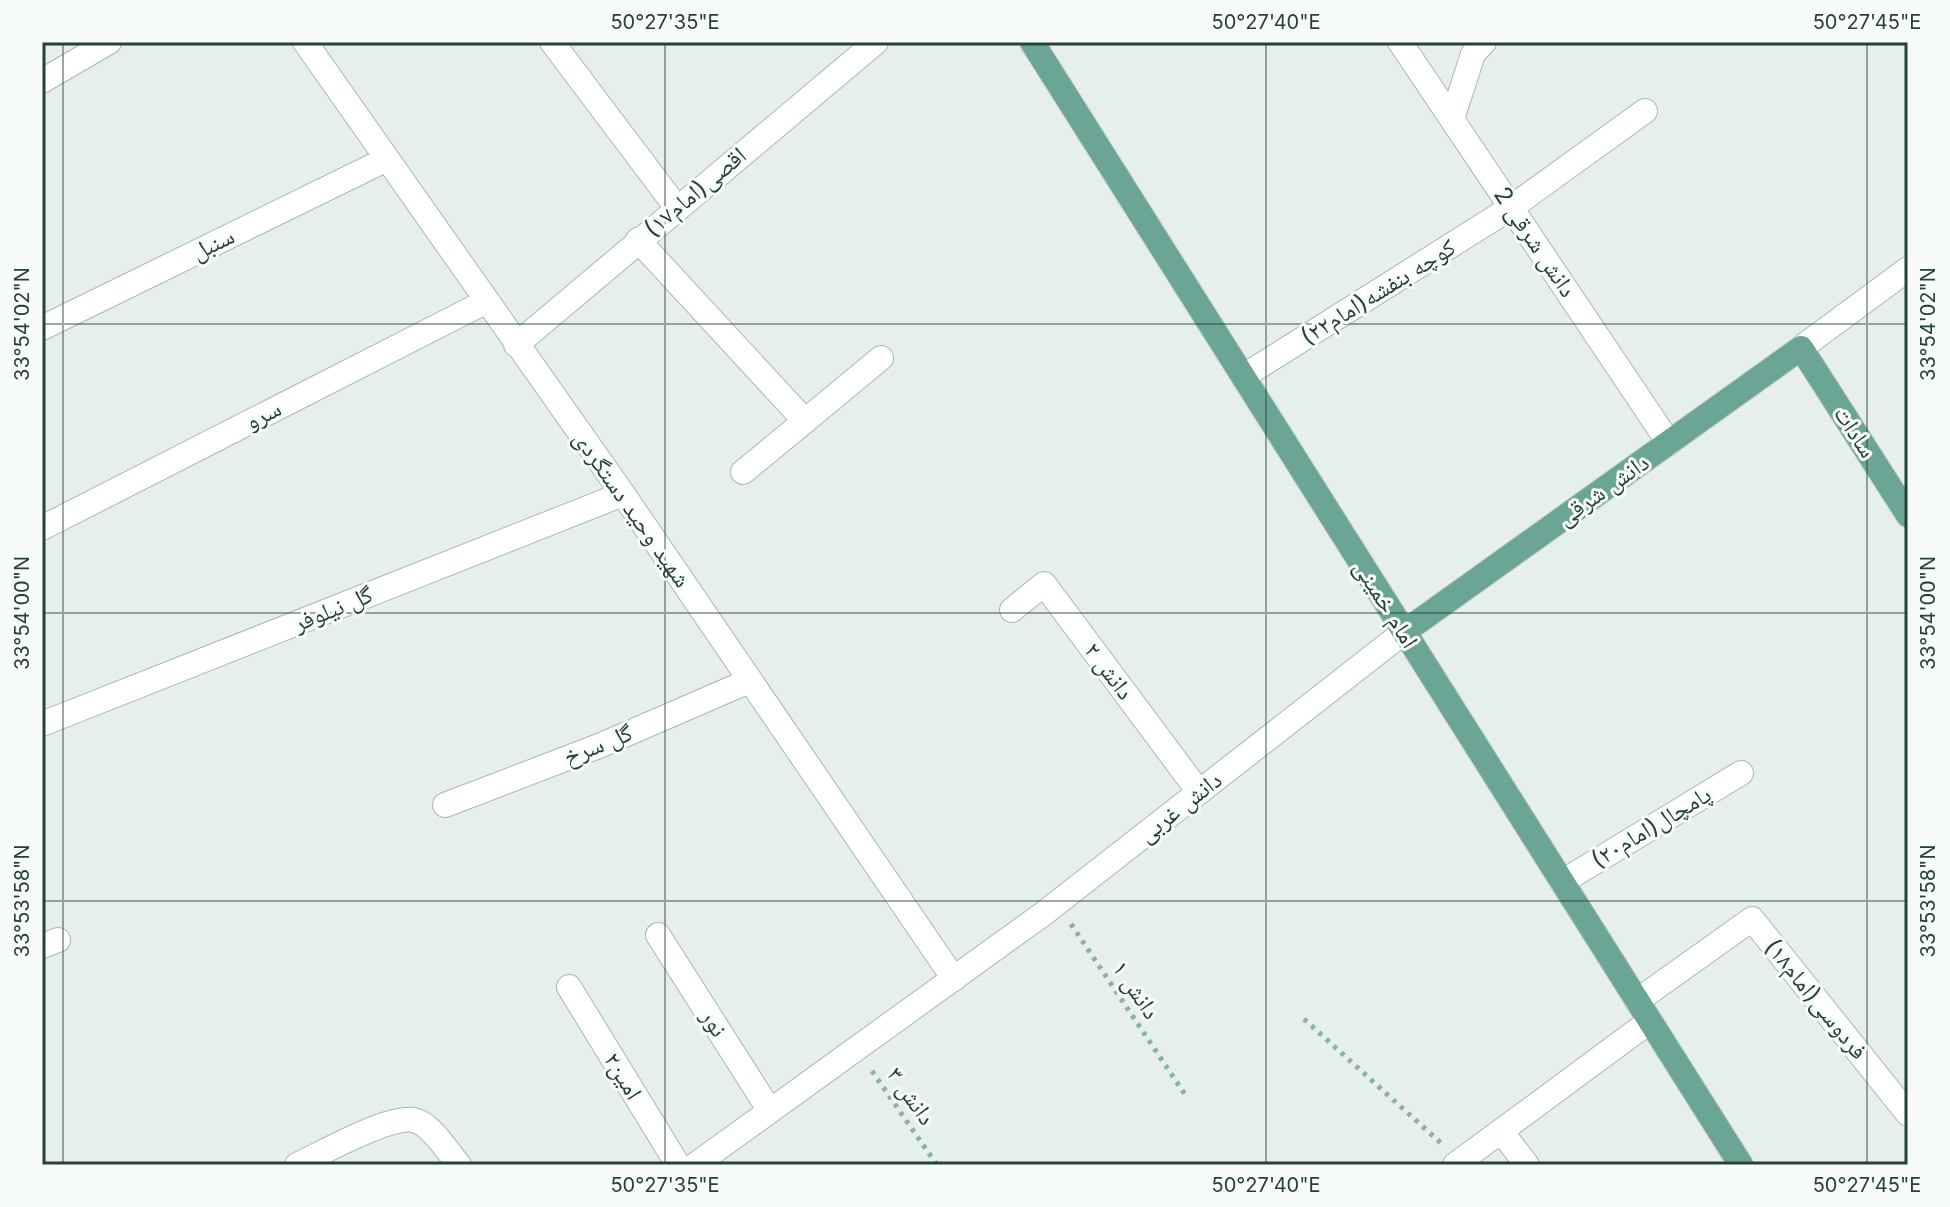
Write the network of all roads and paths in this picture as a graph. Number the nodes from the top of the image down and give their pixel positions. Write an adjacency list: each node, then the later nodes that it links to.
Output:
1 (109, 42): 8 (street)
2 (305, 42): 11 (street, شهید وحید دستگردی)
3 (552, 42): 13 (street)
4 (876, 42): 13 (street, اقصی(امام۱۷))
5 (1032, 42): 21 (main road, امام خمینی)
6 (1400, 42): 10 (street, دانش شرقی 2)
7 (1484, 42): 10 (street)
8 (42, 81)
9 (1645, 111): 12 (street, کوچه بنفشه(امام۲۲))
10 (1452, 119): 12 (street, دانش شرقی 2)
11 (385, 160): 16 (street, شهید وحید دستگردی); 17 (street, سنبل)
12 (1512, 207): 21 (street, کوچه بنفشه(امام۲۲)); 23 (street, دانش شرقی 2)
13 (677, 208): 14 (street, اقصی(امام۱۷))
14 (638, 240): 18 (street, اقصی(امام۱۷)); 22 (street)
15 (1908, 269): 19 (street)
16 (485, 302): 18 (street, شهید وحید دستگردی); 27 (street, سرو)
17 (42, 328)
18 (516, 345): 25 (street, شهید وحید دستگردی)
19 (1801, 348): 23 (main road, دانش شرقی); 26 (main road, سادات)
20 (881, 358): 22 (street)
21 (1244, 376): 29 (main road, امام خمینی)
22 (805, 421): 24 (street)
23 (1669, 443): 29 (main road, دانش شرقی)
24 (743, 472)
25 (623, 494): 30 (street, شهید وحید دستگردی); 31 (street, گل نیلوفر)
26 (1908, 515)
27 (42, 528)
28 (1012, 610): 33 (street, دانش ۲)
29 (1404, 632): 33 (street, دانش غربی); 35 (main road, امام خمینی)
30 (749, 681): 34 (street, گل سرخ); 38 (street, شهید وحید دستگردی)
31 (42, 724)
32 (1741, 773): 35 (street, پامچال(امام۲۰))
33 (1199, 792): 36 (street, دانش غربی)
34 (445, 805)
35 (1562, 882): 40 (main road, امام خمینی)
36 (1057, 904): 38 (street, دانش غربی); 43 (path, دانش ۱)
37 (658, 935): 44 (street, نور)
38 (954, 979): 42 (street, دانش غربی)
39 (569, 987): 50 (street, امین۲)
40 (1643, 1011): 45 (street, فردوسی(امام۱۸)); 46 (street); 54 (main road, امام خمینی)
41 (1304, 1019): 47 (path)
42 (856, 1048): 44 (street, دانش غربی); 52 (path, دانش ۳)
43 (1186, 1096)
44 (770, 1111): 51 (street, دانش غربی)
45 (1908, 1114)
46 (1501, 1131): 47 (street); 53 (street)
47 (1458, 1163)
48 (297, 1165): 49 (street)
49 (459, 1165)
50 (678, 1165)
51 (695, 1165)
52 (937, 1165)
53 (1527, 1165)
54 (1741, 1165)

